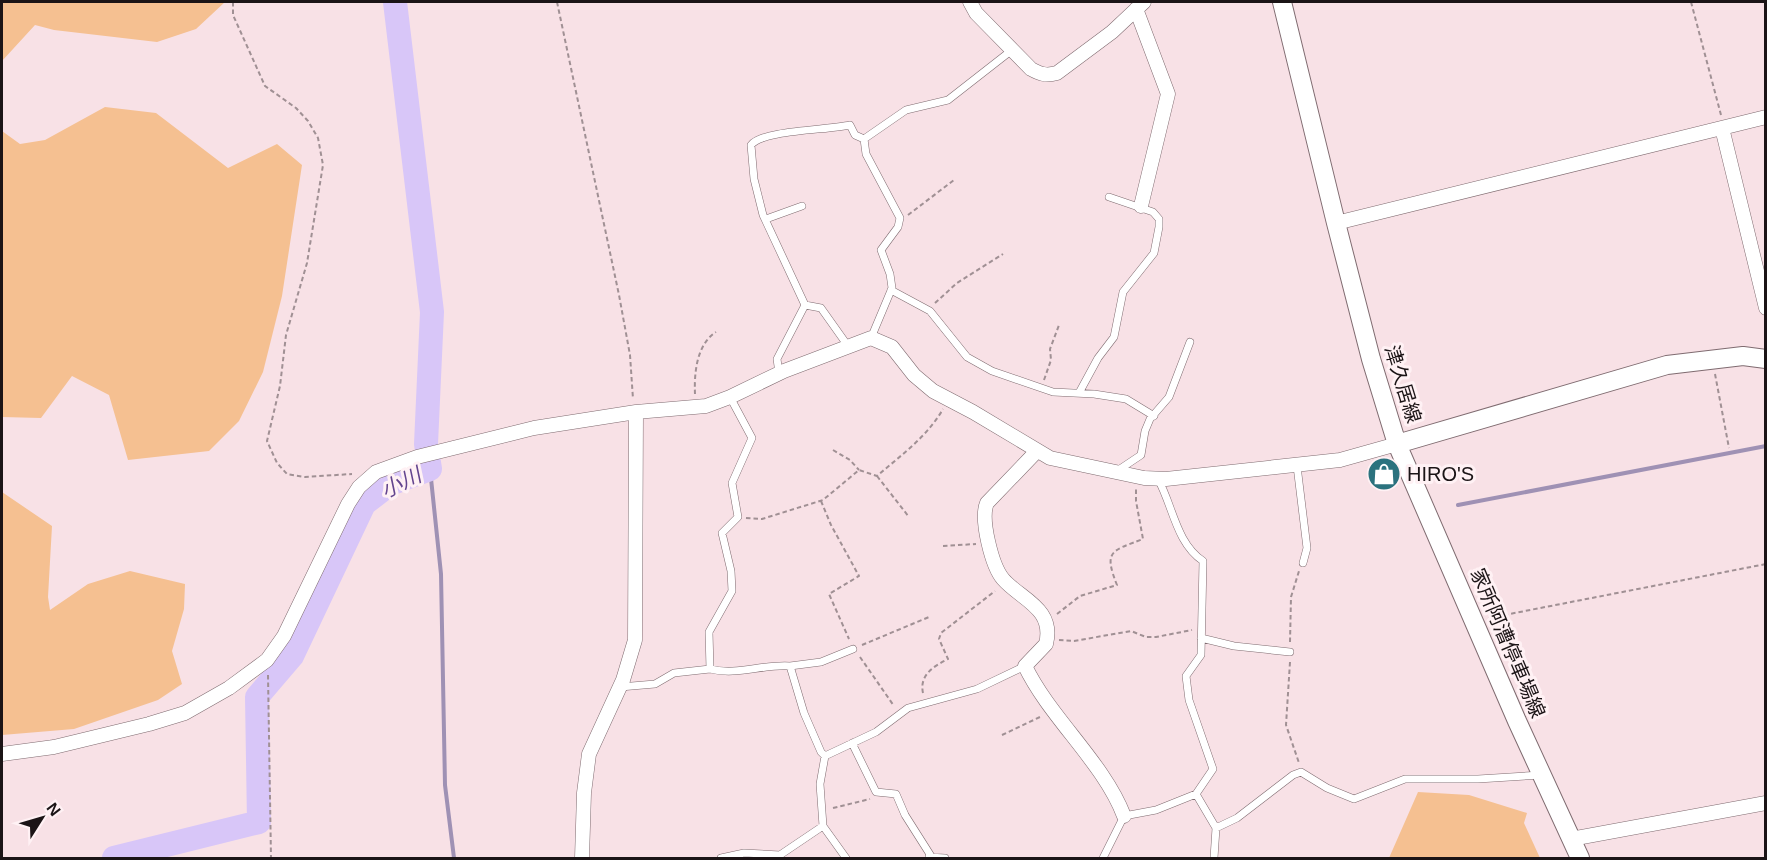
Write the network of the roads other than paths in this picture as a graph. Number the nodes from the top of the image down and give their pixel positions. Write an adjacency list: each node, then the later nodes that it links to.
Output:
1 (970, 2): 4 (street)
2 (1282, 2): 12 (main road, 津久居線)
3 (1140, 5): 4 (street); 10 (street)
4 (1012, 50): 7 (lane)
5 (1766, 117): 6 (street)
6 (1723, 128): 12 (street); 15 (street)
7 (864, 139): 11 (lane); 13 (lane)
8 (1109, 197): 10 (lane)
9 (802, 206): 11 (lane)
10 (1141, 206): 21 (lane)
11 (766, 219): 14 (lane)
12 (1336, 223): 25 (main road, 津久居線)
13 (891, 290): 16 (lane); 21 (lane)
14 (805, 305): 18 (lane); 20 (lane)
15 (1766, 308)
16 (871, 338): 18 (street); 26 (street)
17 (1190, 342): 24 (lane)
18 (848, 346): 20 (street)
19 (1766, 359): 25 (main road, 津久居線)
20 (779, 373): 22 (street)
21 (1079, 393): 24 (lane)
22 (730, 397): 23 (street); 36 (lane)
23 (635, 412): 37 (street); 39 (street)
24 (1154, 416): 28 (lane)
25 (1397, 444): 27 (street); 41 (main road, 家所阿漕停車場線)
26 (1036, 452): 28 (street); 35 (street)
27 (1297, 466): 29 (street); 30 (lane)
28 (1116, 472): 29 (street)
29 (1158, 479): 31 (lane)
30 (1303, 563)
31 (1201, 635): 33 (lane); 42 (lane)
32 (854, 649): 34 (lane)
33 (1290, 652)
34 (790, 666): 36 (lane); 40 (lane)
35 (1025, 666): 38 (lane); 44 (street)
36 (710, 669): 37 (lane)
37 (620, 687): 49 (street)
38 (852, 743): 40 (lane); 48 (lane)
39 (2, 754)
40 (825, 756): 45 (lane)
41 (1541, 776): 46 (lane); 47 (main road, 家所阿漕停車場線)
42 (1196, 794): 44 (lane); 46 (lane)
43 (1766, 803): 47 (street)
44 (1124, 816): 53 (lane)
45 (823, 826): 50 (lane); 51 (lane)
46 (1216, 828): 54 (lane)
47 (1571, 839): 55 (main road, 家所阿漕停車場線)
48 (929, 857): 52 (lane)
49 (582, 858)
50 (721, 858)
51 (846, 858)
52 (945, 858)
53 (1103, 858)
54 (1214, 858)
55 (1580, 858)

